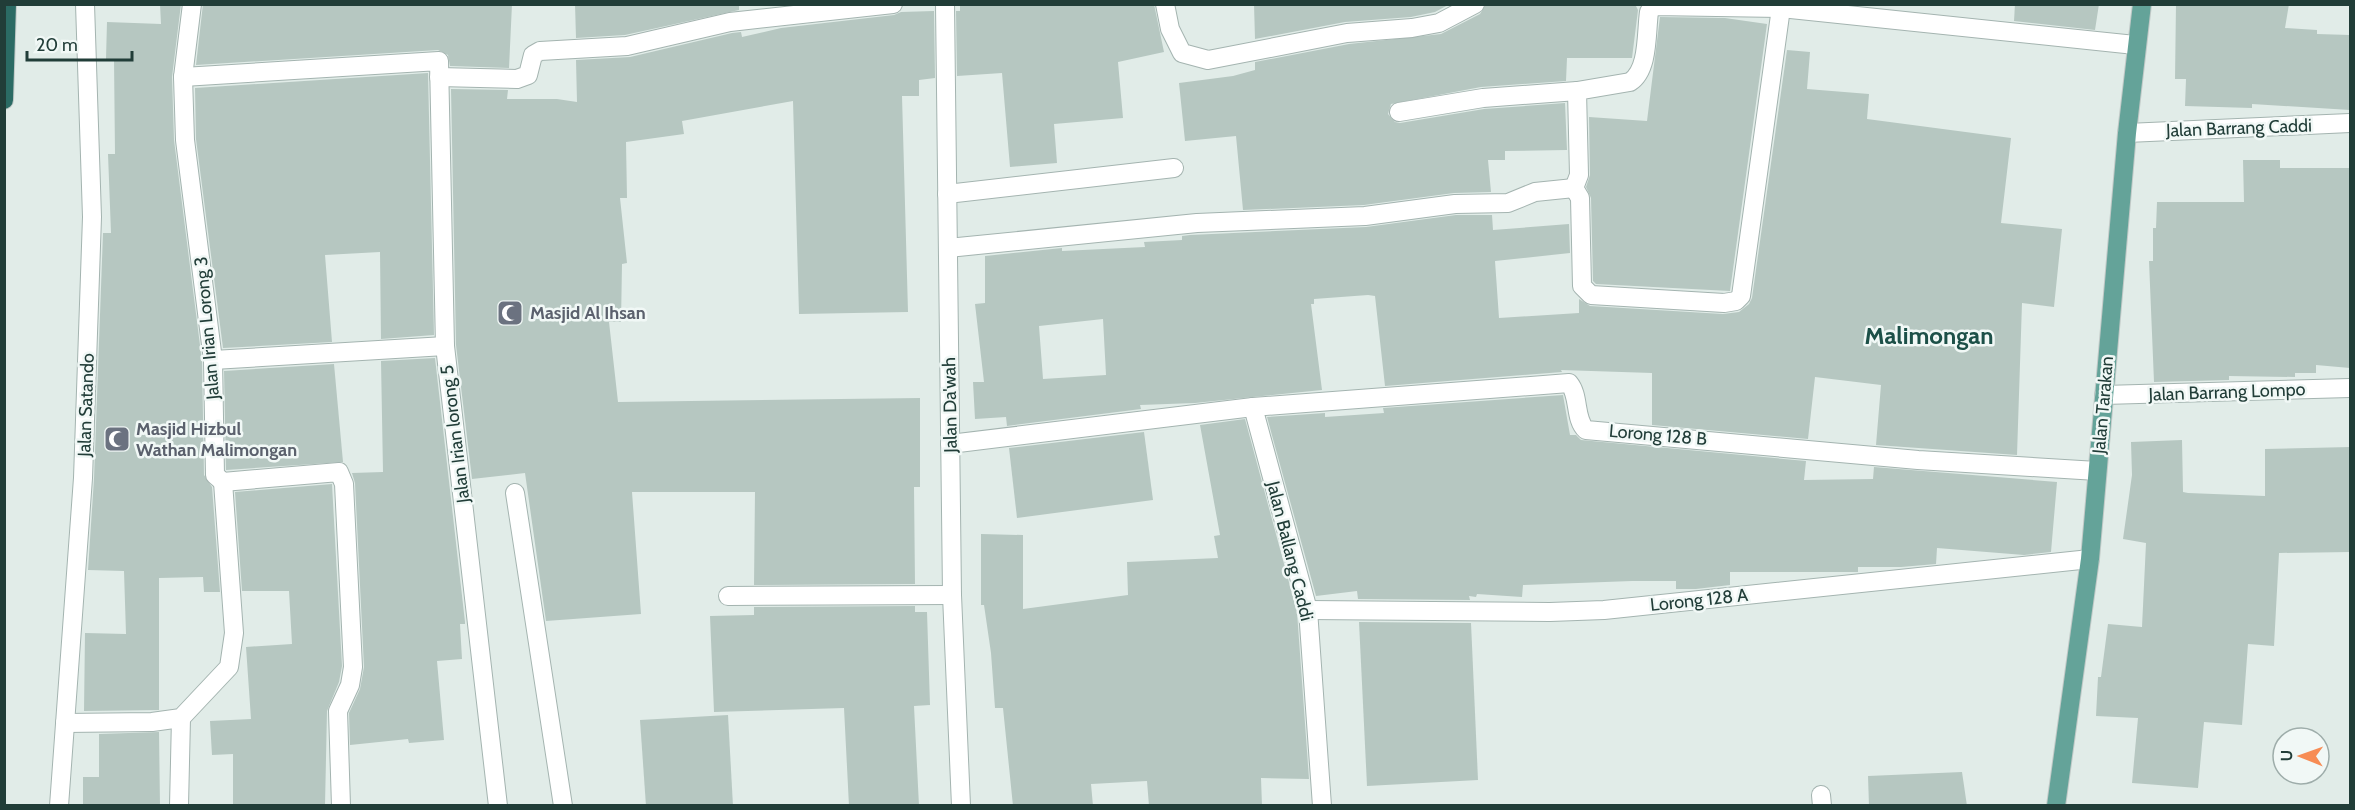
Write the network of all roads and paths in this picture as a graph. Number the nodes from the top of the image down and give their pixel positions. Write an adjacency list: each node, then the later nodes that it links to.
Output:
1 (7, 4): 14 (highway)
2 (85, 4): 36 (street, Jalan Satando)
3 (192, 4): 12 (street, Jalan Irian Lorong 3)
4 (893, 4): 11 (street)
5 (945, 4): 20 (street, Jalan Da'wah)
6 (1165, 4): 7 (street)
7 (1475, 4)
8 (2142, 4): 10 (main road, Jalan Tarakan)
9 (1781, 8): 10 (street); 13 (street); 19 (street)
10 (2135, 45): 17 (main road, Jalan Tarakan)
11 (439, 69): 12 (street); 22 (street, Jalan Irian lorong 5)
12 (183, 77): 23 (street, Jalan Irian Lorong 3)
13 (1577, 91): 15 (street); 19 (street)
14 (4, 100)
15 (1399, 111)
16 (2350, 123): 17 (street, Jalan Barrang Caddi)
17 (2127, 133): 25 (main road, Jalan Tarakan)
18 (1174, 168): 20 (street)
19 (1574, 188): 21 (street)
20 (947, 194): 21 (street, Jalan Da'wah)
21 (948, 248): 27 (street, Jalan Da'wah)
22 (445, 346): 23 (street); 40 (street, Jalan Irian lorong 5)
23 (213, 360): 29 (street, Jalan Irian Lorong 3)
24 (2350, 388): 25 (street, Jalan Barrang Lompo)
25 (2104, 395): 28 (main road, Jalan Tarakan)
26 (1253, 407): 27 (street); 28 (street, Lorong 128 B); 34 (street, Jalan Ballang Caddi)
27 (950, 444): 32 (street, Jalan Da'wah)
28 (2097, 471): 31 (main road, Jalan Tarakan)
29 (223, 482): 35 (street, Jalan Irian Lorong 3); 39 (street)
30 (515, 493): 41 (street)
31 (2090, 559): 34 (street, Lorong 128 A); 44 (main road, Jalan Tarakan)
32 (952, 595): 33 (street); 42 (street, Jalan Da'wah)
33 (728, 596)
34 (1308, 610): 43 (street, Jalan Ballang Caddi)
35 (181, 717): 36 (street); 38 (street)
36 (65, 723): 37 (street, Jalan Satando)
37 (59, 806)
38 (179, 806)
39 (341, 806)
40 (498, 806)
41 (563, 806)
42 (961, 806)
43 (1322, 806)
44 (2056, 806)

